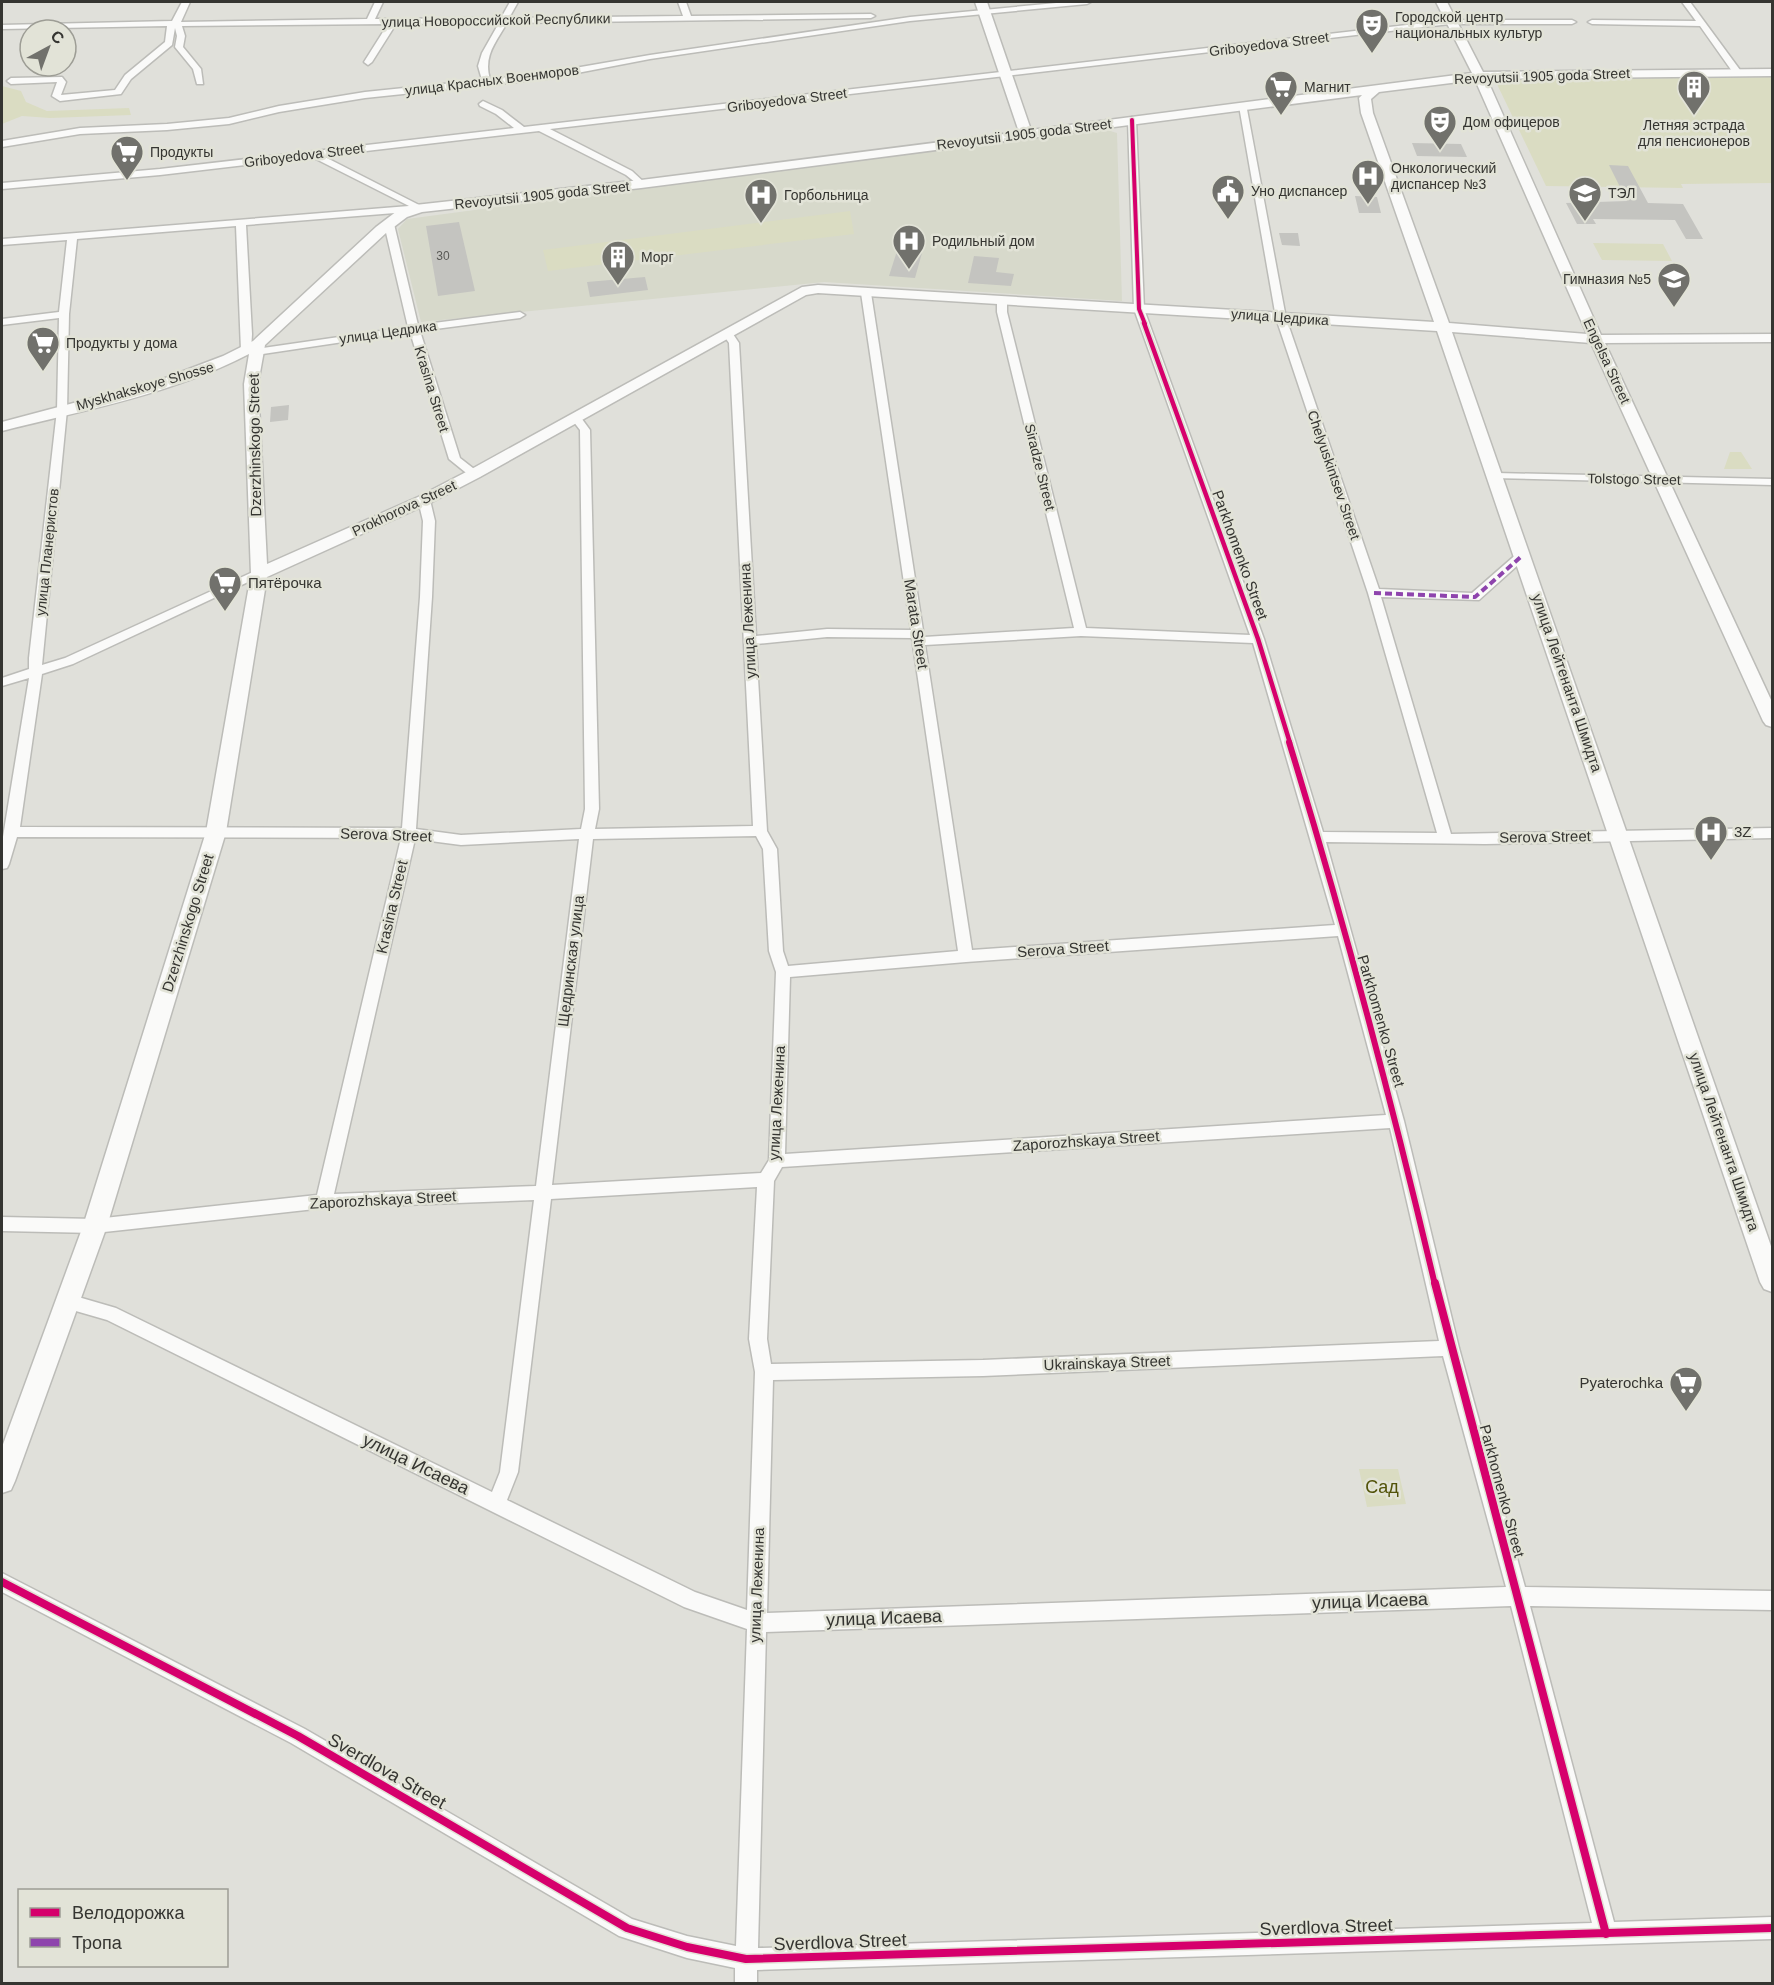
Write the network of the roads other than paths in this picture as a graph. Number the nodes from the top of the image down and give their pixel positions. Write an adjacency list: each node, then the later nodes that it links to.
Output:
1 (186, 2): 17 (street)
2 (379, 2): 12 (street)
3 (514, 2): 11 (street)
4 (682, 2): 10 (street)
5 (1087, 2): 8 (street, улица Новороссийской Республики)
6 (1441, 2): 14 (street, Engelsa Street)
7 (1686, 2): 18 (street)
8 (984, 4): 9 (street, улица Новороссийской Республики); 20 (street, улица Красных Военморов); 24 (street)
9 (861, 17): 10 (street, улица Новороссийской Республики); 20 (street)
10 (687, 18): 11 (street, улица Новороссийской Республики)
11 (506, 19): 13 (street, улица Новороссийской Республики); 28 (street)
12 (370, 22): 13 (street, улица Новороссийской Республики); 17 (street, улица Новороссийской Республики)
13 (393, 22): 21 (street)
14 (1450, 22): 15 (street, Griboyedova Street); 24 (street, Griboyedova Street); 25 (street, Engelsa Street)
15 (1572, 22)
16 (1592, 22): 18 (street)
17 (174, 24): 19 (street, улица Новороссийской Республики); 26 (street); 27 (street)
18 (1702, 24): 22 (street)
19 (2, 27)
20 (834, 30): 28 (street, улица Красных Военморов)
21 (368, 62)
22 (1737, 72): 23 (street, Revoyutsii 1905 goda Street); 25 (street, Revoyutsii 1905 goda Street)
23 (1773, 72)
24 (1005, 75): 33 (street, Griboyedova Street); 35 (street)
25 (1479, 76): 29 (street, Revoyutsii 1905 goda Street); 58 (street, Engelsa Street)
26 (11, 81)
27 (200, 82)
28 (488, 82): 36 (street, улица Красных Военморов)
29 (1377, 88): 31 (street, Revoyutsii 1905 goda Street); 54 (street, улица Лейтенанта Шмидта)
30 (483, 104): 34 (street)
31 (1243, 106): 32 (street, Revoyutsii 1905 goda Street); 52 (street, Chelyuskintsev Street)
32 (1132, 120): 35 (street, Revoyutsii 1905 goda Street); 49 (street, Parkhomenko Street)
33 (541, 128): 34 (street, Griboyedova Street); 38 (street)
34 (522, 130): 37 (street, Griboyedova Street)
35 (1026, 134): 38 (street, Revoyutsii 1905 goda Street)
36 (2, 144)
37 (312, 154): 39 (street, Griboyedova Street); 40 (street)
38 (641, 184): 41 (street, Revoyutsii 1905 goda Street)
39 (2, 186)
40 (402, 200): 41 (street); 42 (street)
41 (417, 209): 42 (street, Myskhakskoye Shosse)
42 (388, 218): 43 (street); 55 (street, Krasina Street); 59 (street, Myskhakskoye Shosse)
43 (241, 222): 44 (street); 59 (street)
44 (72, 236): 45 (street); 50 (street, улица Планеристов)
45 (2, 242)
46 (866, 293): 47 (street, улица Цедрика); 48 (street, улица Цедрика); 76 (street, Marata Street)
47 (789, 297): 56 (street, Prokhorova Street)
48 (1002, 301): 49 (street, улица Цедрика); 75 (street, Siradze Street)
49 (1139, 309): 52 (street, улица Цедрика); 77 (street, Parkhomenko Street)
50 (64, 314): 53 (street); 62 (street, улица Планеристов)
51 (520, 315): 55 (street, улица Цедрика)
52 (1281, 318): 54 (street, улица Цедрика); 74 (street, Chelyuskintsev Street)
53 (2, 322)
54 (1443, 327): 58 (street, улица Цедрика); 66 (street, улица Лейтенанта Шмидта)
55 (414, 329): 59 (street, улица Цедрика); 65 (street, Krasina Street)
56 (728, 333): 63 (street, Prokhorova Street); 78 (street, улица Леженина)
57 (1773, 338): 58 (street, улица Цедрика)
58 (1596, 339): 67 (street, Engelsa Street)
59 (253, 349): 60 (street, Myskhakskoye Shosse); 61 (street, Dzerzhinskogo Street)
60 (197, 374): 61 (street); 62 (street, Myskhakskoye Shosse)
61 (251, 384): 70 (street, Dzerzhinskogo Street)
62 (62, 410): 64 (street, Myskhakskoye Shosse); 79 (street, улица Планеристов)
63 (575, 417): 65 (street, Prokhorova Street); 87 (street, Щедринская улица)
64 (2, 426)
65 (474, 474): 69 (street, Prokhorova Street)
66 (1496, 476): 67 (street, Tolstogo Street); 72 (street, улица Лейтенанта Шмидта)
67 (1662, 480): 68 (street, Tolstogo Street); 81 (street, Engelsa Street)
68 (1773, 482)
69 (424, 500): 71 (street, Prokhorova Street); 85 (street, Krasina Street)
70 (258, 543): 71 (street); 73 (street, Dzerzhinskogo Street)
71 (307, 552): 73 (street, Prokhorova Street)
72 (1523, 555): 74 (street); 88 (street, улица Лейтенанта Шмидта)
73 (259, 574): 79 (street, Prokhorova Street); 84 (street, Dzerzhinskogo Street)
74 (1374, 593): 90 (street, Chelyuskintsev Street)
75 (1081, 632): 76 (street); 77 (street)
76 (917, 638): 78 (street); 93 (street, Marata Street)
77 (1258, 639): 89 (street, Parkhomenko Street)
78 (749, 641): 83 (street, улица Леженина)
79 (36, 673): 80 (street, Prokhorova Street); 82 (street, улица Планеристов)
80 (2, 682)
81 (1773, 721)
82 (9, 827): 84 (street, Serova Street); 91 (street, улица Планеристов)
83 (760, 831): 87 (street, Serova Street); 94 (street, улица Леженина)
84 (216, 832): 85 (street, Serova Street); 101 (street, Dzerzhinskogo Street)
85 (409, 833): 87 (street, Serova Street); 99 (street, Krasina Street)
86 (1773, 833): 88 (street, Serova Street)
87 (587, 834): 98 (street, Щедринская улица)
88 (1619, 836): 90 (street, Serova Street); 102 (street, улица Лейтенанта Шмидта)
89 (1318, 837): 90 (street, Serova Street); 92 (street, Parkhomenko Street)
90 (1444, 838)
91 (2, 864)
92 (1343, 930): 93 (street, Serova Street); 95 (street, Parkhomenko Street)
93 (966, 956): 94 (street, Serova Street)
94 (783, 972): 96 (street, улица Леженина)
95 (1396, 1121): 96 (street, Zaporozhskaya Street); 104 (street, Parkhomenko Street)
96 (777, 1161): 97 (street, улица Леженина)
97 (766, 1180): 98 (street, Zaporozhskaya Street); 105 (street, улица Леженина)
98 (542, 1193): 99 (street, Zaporozhskaya Street); 107 (street, Щедринская улица)
99 (324, 1201): 101 (street, Zaporozhskaya Street)
100 (2, 1224): 101 (street, Zaporozhskaya Street)
101 (95, 1226): 103 (street, Dzerzhinskogo Street)
102 (1773, 1282)
103 (68, 1302): 106 (street, Dzerzhinskogo Street); 107 (street, улица Исаева)
104 (1450, 1348): 105 (street, Ukrainskaya Street); 109 (street, Parkhomenko Street)
105 (764, 1372): 111 (street, улица Леженина)
106 (2, 1481)
107 (496, 1504): 111 (street, улица Исаева)
108 (2, 1582): 114 (street, Sverdlova Street)
109 (1518, 1596): 110 (street, улица Исаева); 111 (street, улица Исаева); 113 (street, Parkhomenko Street)
110 (1773, 1600)
111 (756, 1623): 114 (street, улица Леженина)
112 (1773, 1928): 113 (street, Sverdlova Street)
113 (1606, 1934): 114 (street, Sverdlova Street)
114 (746, 1959): 115 (street, улица Леженина)
115 (746, 1983)

